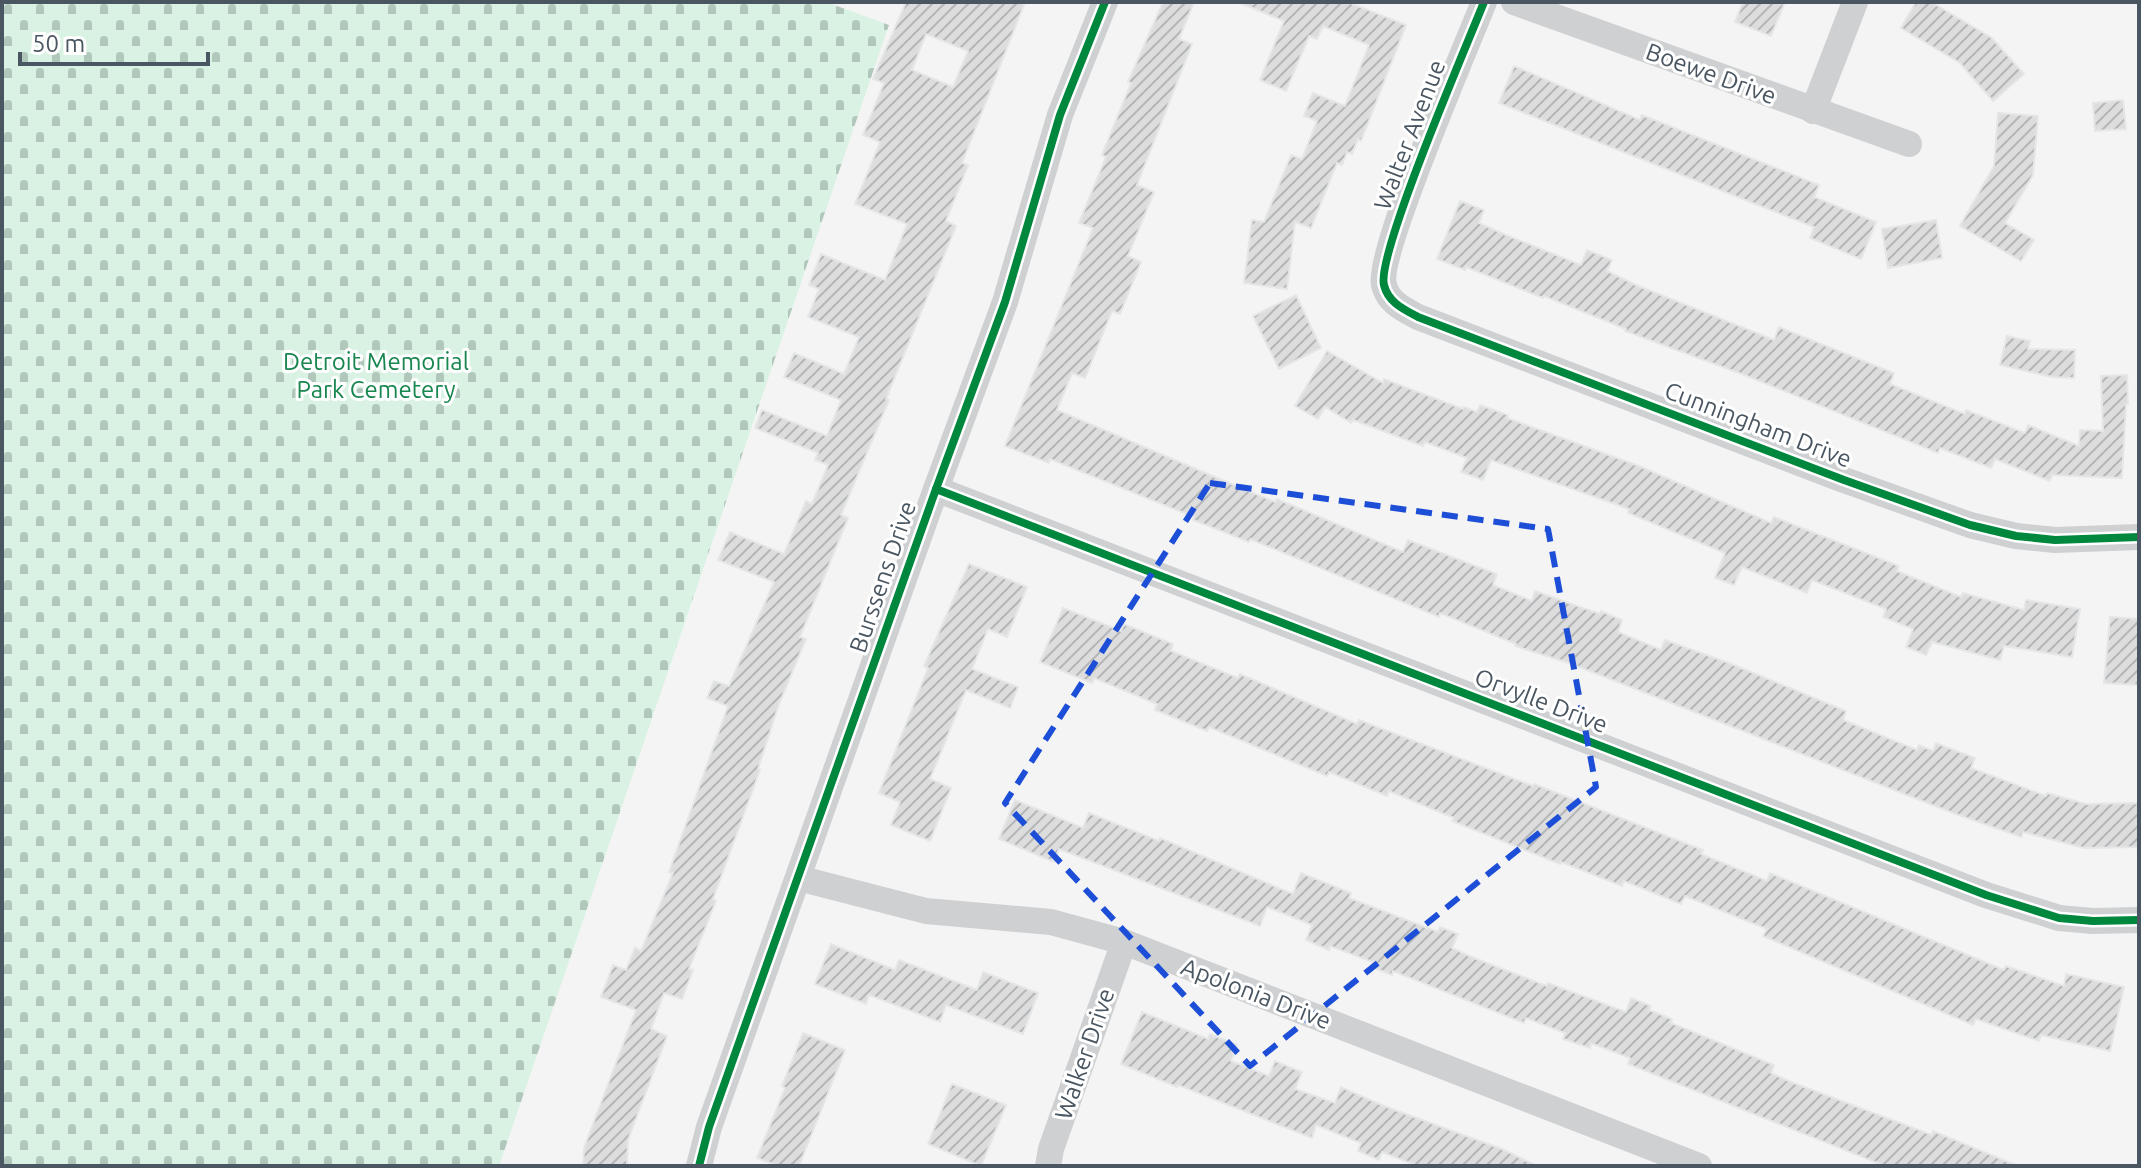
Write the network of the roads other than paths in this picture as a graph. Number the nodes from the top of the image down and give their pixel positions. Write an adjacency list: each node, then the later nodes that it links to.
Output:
1 (1105, 2): 8 (street, Burssens Drive)
2 (1484, 2): 7 (street, Walter Avenue)
3 (1514, 2): 5 (street, Boewe Drive)
4 (1855, 2): 5 (street)
5 (1813, 111): 6 (street, Boewe Drive)
6 (1909, 144)
7 (1384, 285): 9 (street, Cunningham Drive)
8 (936, 489): 10 (street, Burssens Drive); 11 (street, Orvylle Drive)
9 (2139, 537)
10 (798, 878): 12 (street, Apolonia Drive); 13 (street, Burssens Drive)
11 (2139, 920)
12 (1124, 942): 14 (street, Walker Drive); 15 (street, Apolonia Drive)
13 (699, 1166)
14 (1048, 1166)
15 (1699, 1166)

